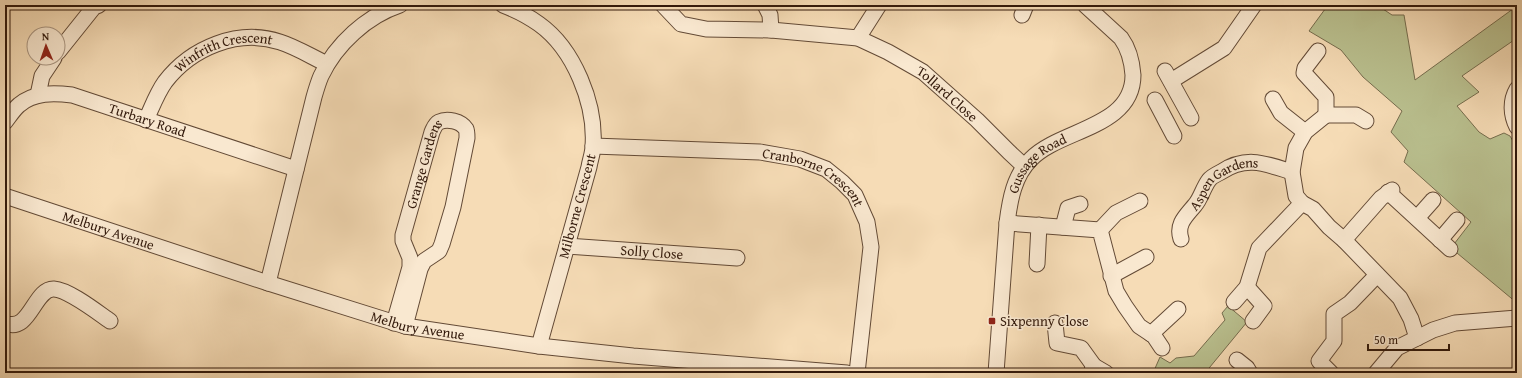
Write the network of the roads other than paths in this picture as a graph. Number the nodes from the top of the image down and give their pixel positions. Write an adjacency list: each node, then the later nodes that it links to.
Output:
1 (98, 5): 11 (street)
2 (400, 5): 13 (street)
3 (503, 5): 27 (street, Milborne Crescent)
4 (663, 5): 9 (street, Tollard Close)
5 (879, 5): 10 (street)
6 (1254, 5): 20 (street)
7 (766, 6): 9 (street)
8 (1089, 6): 28 (street, Gussage Road)
9 (771, 30): 10 (street, Tollard Close)
10 (858, 38): 28 (street, Tollard Close)
11 (66, 42)
12 (1318, 51): 19 (street)
13 (327, 64): 21 (street, Winfrith Crescent); 29 (street)
14 (49, 66): 16 (street)
15 (1517, 89): 24 (street)
16 (38, 95): 21 (street, Turbary Road); 23 (street, Turbary Road)
17 (1273, 99): 25 (street)
18 (1155, 100): 20 (street)
19 (1326, 115): 22 (street); 25 (street)
20 (1165, 119): 26 (street)
21 (146, 120): 29 (street, Turbary Road)
22 (1366, 121)
23 (5, 122)
24 (1517, 127)
25 (1305, 132): 30 (street)
26 (1174, 136)
27 (593, 146): 44 (street, Milborne Crescent); 68 (street, Cranborne Crescent)
28 (1024, 166): 38 (street, Gussage Road)
29 (296, 169): 51 (street)
30 (1292, 172): 34 (street); 42 (street, Aspen Gardens)
31 (5, 196): 51 (street, Melbury Avenue)
32 (1433, 200): 36 (street)
33 (1140, 201): 41 (street)
34 (1302, 203): 43 (street); 52 (street)
35 (1080, 204): 40 (street)
36 (1417, 218): 37 (street); 43 (street)
37 (1457, 220)
38 (1007, 223): 39 (street); 69 (street, Gussage Road)
39 (1039, 225): 40 (street); 48 (street)
40 (1062, 227): 41 (street)
41 (1100, 230): 50 (street)
42 (1181, 239)
43 (1344, 240): 49 (street)
44 (567, 246): 46 (street, Solly Close); 63 (street, Milborne Crescent)
45 (1146, 257): 50 (street)
46 (737, 258)
47 (417, 259): 47 (street, Grange Gardens); 60 (street, Grange Gardens)
48 (1037, 264)
49 (1377, 275): 62 (street); 71 (street)
50 (1111, 276): 61 (street)
51 (268, 283): 60 (street, Melbury Avenue)
52 (1247, 287): 53 (street); 57 (street)
53 (1234, 302)
54 (1178, 309): 61 (street)
55 (1517, 318): 62 (street)
56 (110, 320): 58 (street)
57 (1253, 322)
58 (5, 323)
59 (1055, 323): 66 (street)
60 (399, 324): 63 (street, Melbury Avenue)
61 (1151, 334): 64 (street)
62 (1417, 338): 72 (street)
63 (539, 346): 67 (street, Melbury Avenue)
64 (1162, 348)
65 (1237, 360): 70 (street)
66 (1097, 371)
67 (847, 373)
68 (857, 373)
69 (996, 373)
70 (1250, 373)
71 (1331, 373)
72 (1376, 373)

